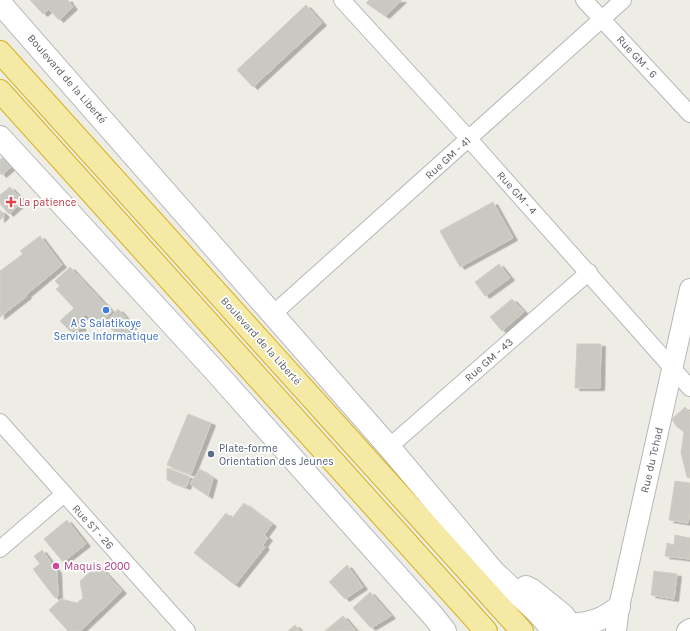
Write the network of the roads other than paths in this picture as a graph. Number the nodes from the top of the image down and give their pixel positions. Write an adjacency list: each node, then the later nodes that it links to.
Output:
1 (342, 0): 10 (street, Rue GM - 4)
2 (584, 0): 5 (street, Rue GM - 6)
3 (622, 0): 5 (street, Rue GM - 41)
4 (0, 3): 13 (main road, Boulevard de la Liberté)
5 (601, 19): 8 (street, Rue GM - 6); 10 (street, Rue GM - 41)
6 (0, 52): 26 (highway, Boulevard de la Liberté)
7 (0, 91): 25 (highway)
8 (690, 114)
9 (0, 137): 21 (main road)
10 (469, 139): 11 (street, Rue GM - 4); 13 (street, Rue GM - 41)
11 (589, 272): 14 (street, Rue GM - 4); 17 (street, Rue GM - 43)
12 (690, 289): 14 (street, Rue du Tchad)
13 (273, 314): 17 (main road, Boulevard de la Liberté)
14 (672, 369): 15 (street, Rue GM - 4); 20 (street, Rue du Tchad)
15 (690, 388)
16 (0, 422): 18 (street, Rue ST - 26)
17 (389, 447): 22 (main road, Boulevard de la Liberté)
18 (64, 494): 19 (street); 24 (street, Rue ST - 26)
19 (0, 549)
20 (620, 622): 22 (main road)
21 (443, 626)
22 (566, 629)
23 (690, 629): 27 (street)
24 (187, 631)
25 (486, 631)
26 (522, 631)
27 (687, 631)

